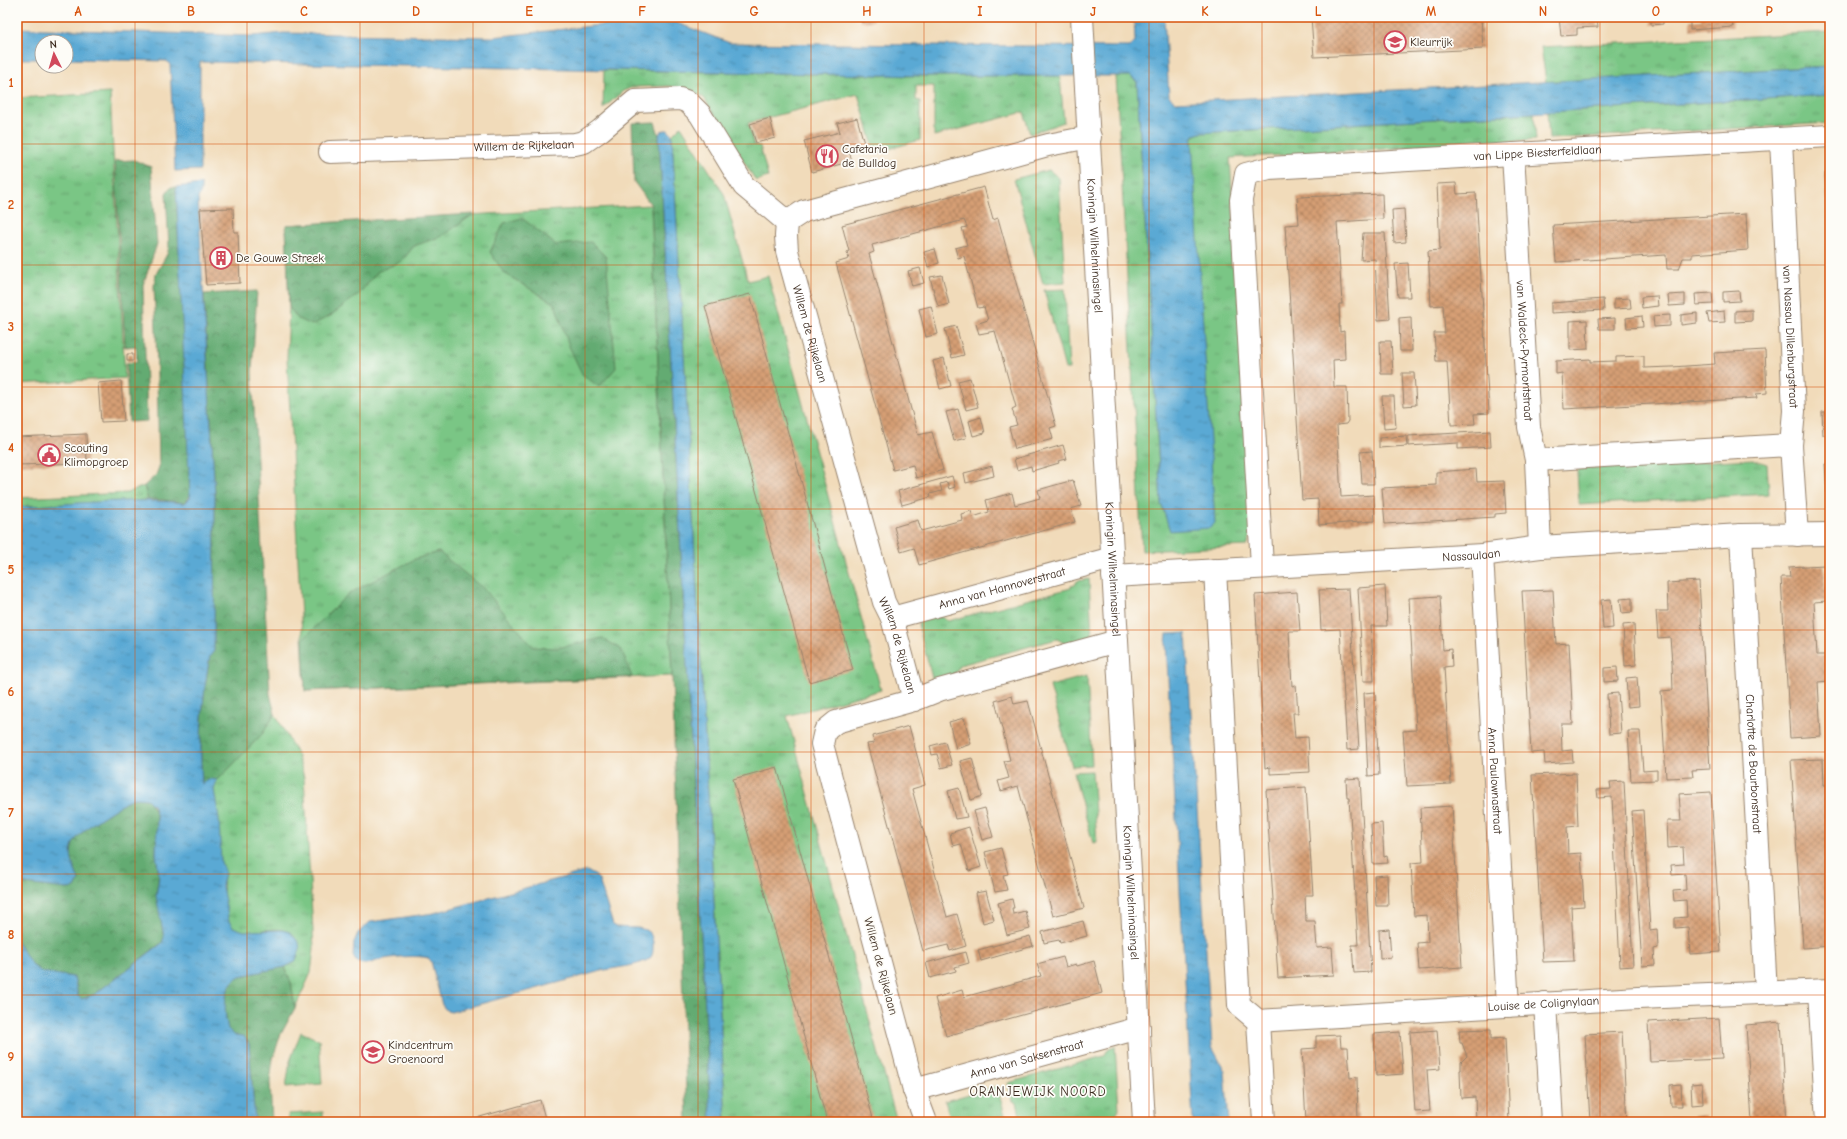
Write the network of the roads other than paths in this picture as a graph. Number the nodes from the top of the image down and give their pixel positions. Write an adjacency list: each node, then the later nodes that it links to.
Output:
1 (1083, 26): 3 (street, Koningin Wilhelminasingel)
2 (1830, 136): 4 (street, van Lippe Biesterfeldlaan)
3 (1090, 137): 7 (street); 16 (street, Koningin Wilhelminasingel)
4 (1781, 139): 6 (street, van Lippe Biesterfeldlaan); 8 (street, van Nassau Dillenburgstraat)
5 (330, 152): 7 (street, Willem de Rijkelaan)
6 (1513, 154): 9 (street, van Waldeck-Pyrmontstraat); 15 (street, van Lippe Biesterfeldlaan)
7 (787, 222): 18 (street, Willem de Rijkelaan)
8 (1791, 444): 9 (street); 12 (street, van Nassau Dillenburgstraat)
9 (1536, 460): 13 (street, van Waldeck-Pyrmontstraat)
10 (1830, 534): 12 (street, Nassaulaan)
11 (1741, 535): 12 (street, Nassaulaan); 13 (street, Nassaulaan); 22 (street, Charlotte de Bourbonstraat)
12 (1797, 535)
13 (1540, 548): 14 (street, Nassaulaan)
14 (1482, 555): 15 (street, Nassaulaan); 24 (street, Anna Paulownastraat)
15 (1262, 566): 17 (street, Nassaulaan)
16 (1113, 567): 17 (street, Nassaulaan); 18 (street, Anna van Hannoverstraat); 19 (street, Koningin Wilhelminasingel)
17 (1215, 570): 25 (street)
18 (892, 618): 20 (street, Willem de Rijkelaan)
19 (1117, 641): 20 (street); 26 (street, Koningin Wilhelminasingel)
20 (914, 700): 27 (street, Willem de Rijkelaan)
21 (1824, 990): 22 (street, Louise de Colignylaan); 32 (street)
22 (1766, 992): 23 (street, Louise de Colignylaan)
23 (1545, 1003): 24 (street, Louise de Colignylaan); 31 (street)
24 (1508, 1006): 25 (street, Louise de Colignylaan)
25 (1258, 1021): 30 (street)
26 (1139, 1028): 27 (street, Anna van Saksenstraat); 28 (street, Koningin Wilhelminasingel)
27 (914, 1090): 29 (street, Willem de Rijkelaan)
28 (1139, 1120)
29 (926, 1122)
30 (1264, 1122)
31 (1552, 1122)
32 (1827, 1122)

